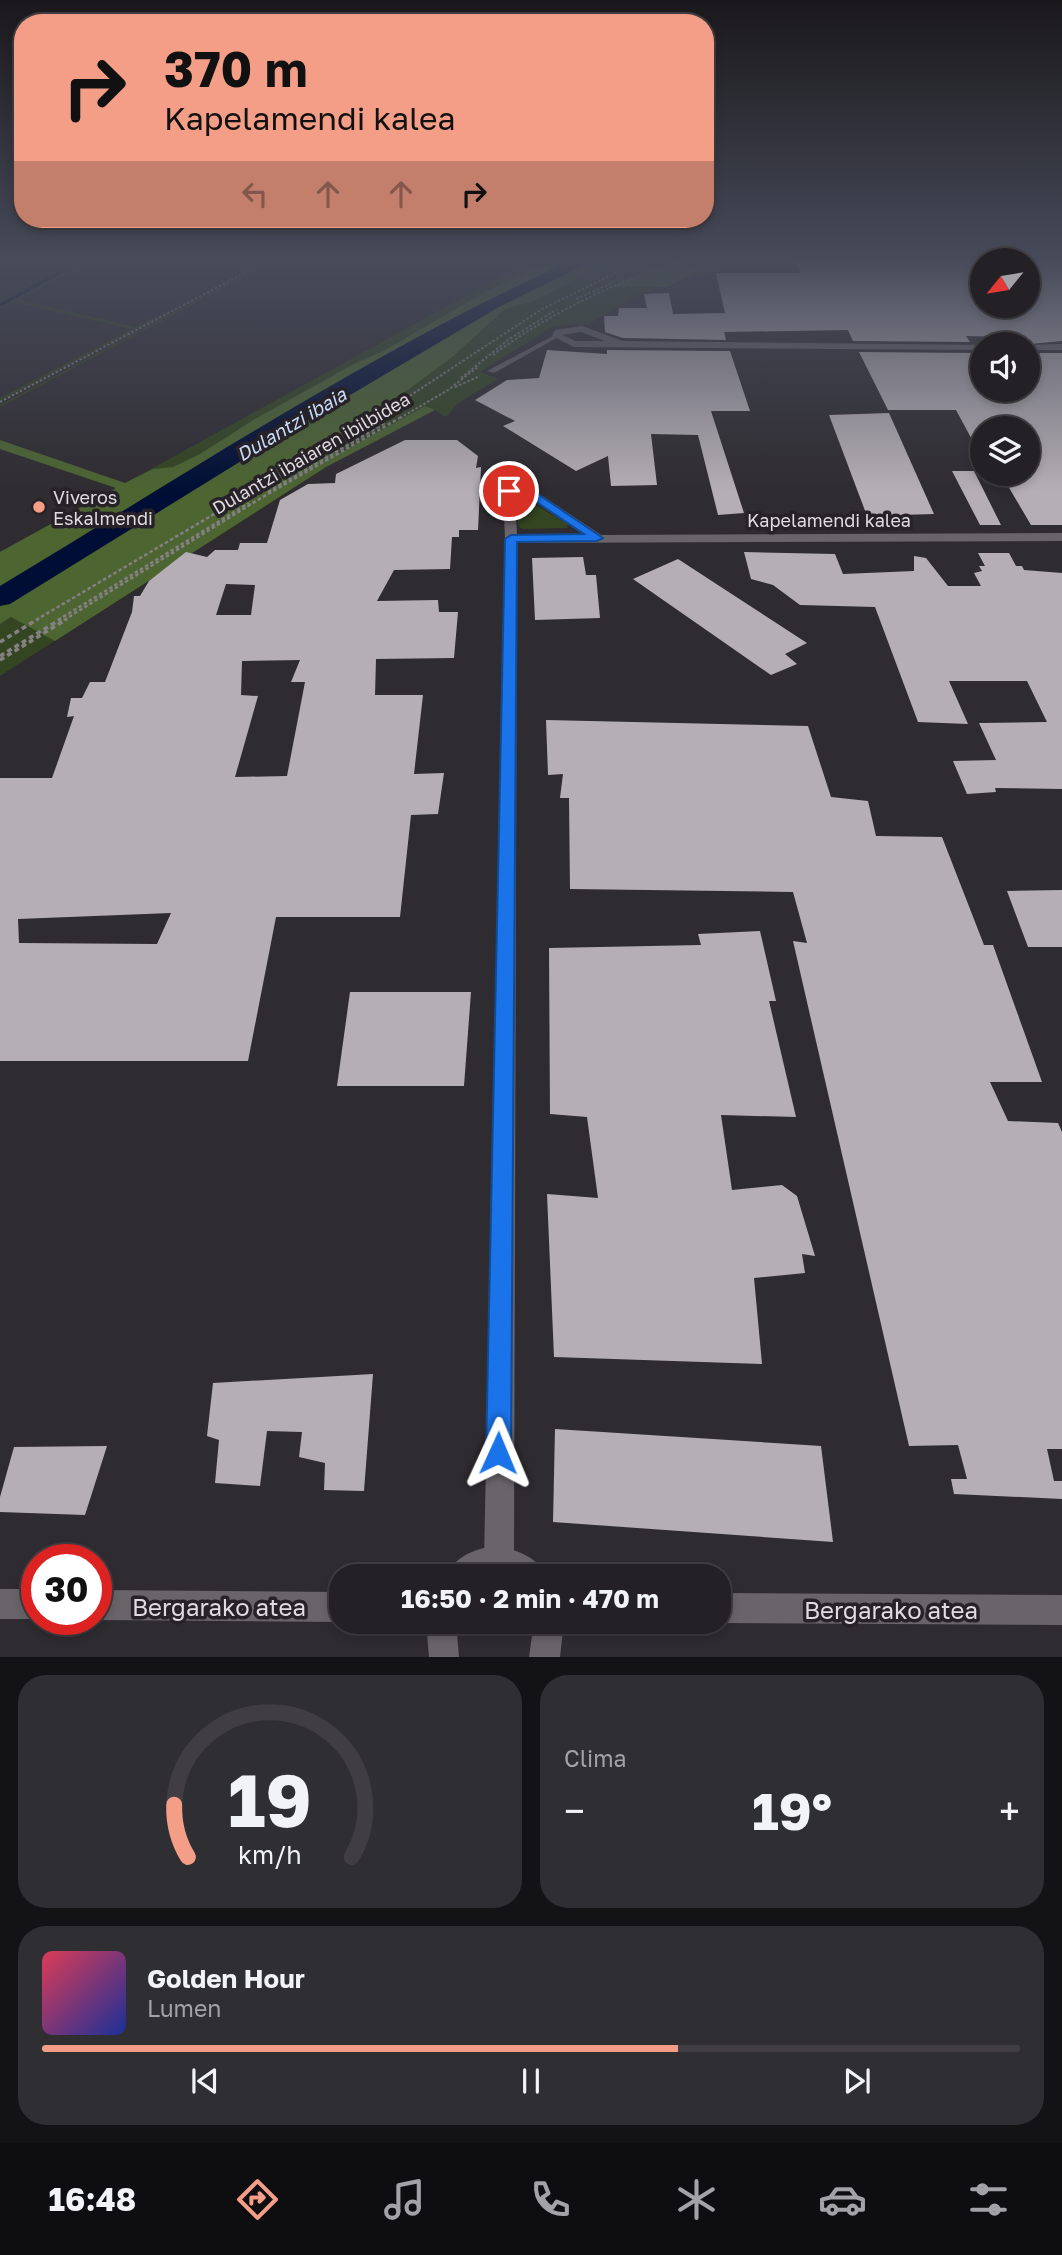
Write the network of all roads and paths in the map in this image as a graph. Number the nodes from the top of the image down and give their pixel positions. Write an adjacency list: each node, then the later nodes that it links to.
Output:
1 (123, 337): 14 (path)
2 (501, 337): 10 (path)
3 (512, 337): 11 (path, Dulantzi ibaiaren ibilbidea)
4 (518, 337): 13 (path)
5 (553, 337): 12 (lane)
6 (604, 337): 7 (street)
7 (970, 347)
8 (1040, 347): 9 (street)
9 (1062, 347)
10 (465, 362): 11 (path); 18 (path)
11 (468, 372): 19 (path, Dulantzi ibaiaren ibilbidea)
12 (488, 372): 13 (path)
13 (448, 390): 19 (path)
14 (0, 402)
15 (1062, 537): 16 (street, Kapelamendi kalea)
16 (597, 538): 17 (street, Kapelamendi kalea); 17 (street)
17 (511, 539): 20 (street)
18 (0, 642)
19 (0, 658)
20 (499, 1560): 21 (street); 22 (street)
21 (477, 1564)
22 (516, 1564)
23 (0, 1604): 24 (street)
24 (21, 1604)
25 (112, 1605): 26 (street, Bergarako atea)
26 (329, 1607)
27 (731, 1608): 28 (street, Bergarako atea)
28 (1062, 1610)
29 (442, 1634): 31 (street)
30 (548, 1634): 32 (street)
31 (444, 1657)
32 (544, 1657)

